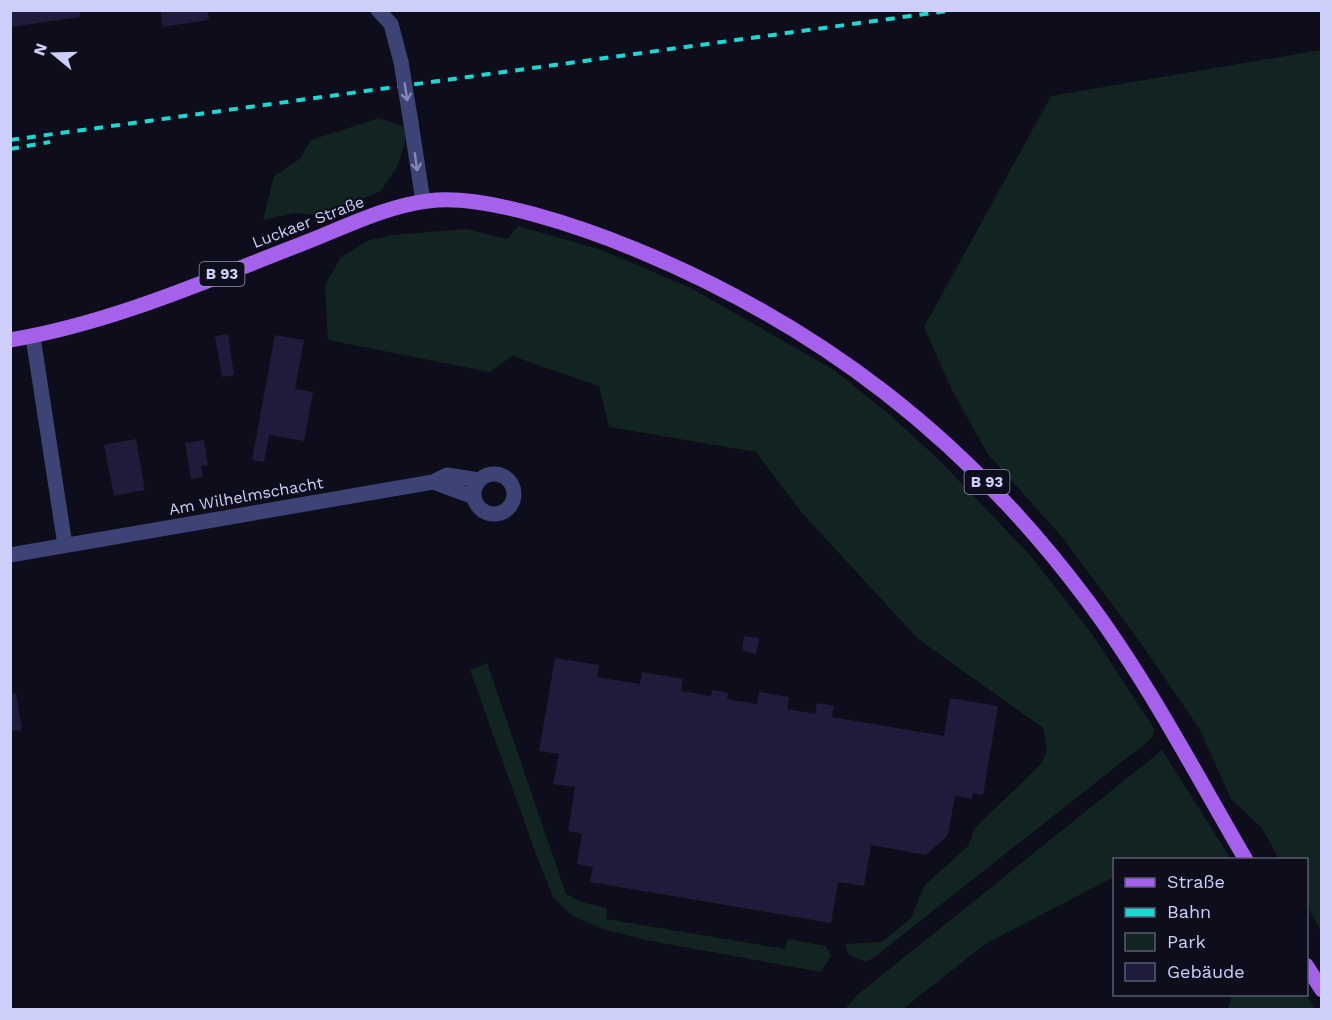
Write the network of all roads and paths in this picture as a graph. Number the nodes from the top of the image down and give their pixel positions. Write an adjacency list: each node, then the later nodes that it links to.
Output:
1 (378, 10): 2 (street, one-way to 2, bridge)
2 (423, 201): 3 (main road, Luckaer Straße / B 93); 10 (main road, Luckaer Straße / B 93)
3 (33, 337): 4 (main road, Luckaer Straße / B 93); 8 (street)
4 (10, 340)
5 (479, 480): 6 (street, Am Wilhelmschacht); 7 (street); 7 (street, Am Wilhelmschacht)
6 (433, 482): 7 (street, Am Wilhelmschacht); 8 (street, Am Wilhelmschacht)
7 (474, 496)
8 (65, 545): 9 (street, Am Wilhelmschacht)
9 (10, 555)
10 (1245, 858)
11 (1308, 967): 12 (main road)
12 (1322, 990)

